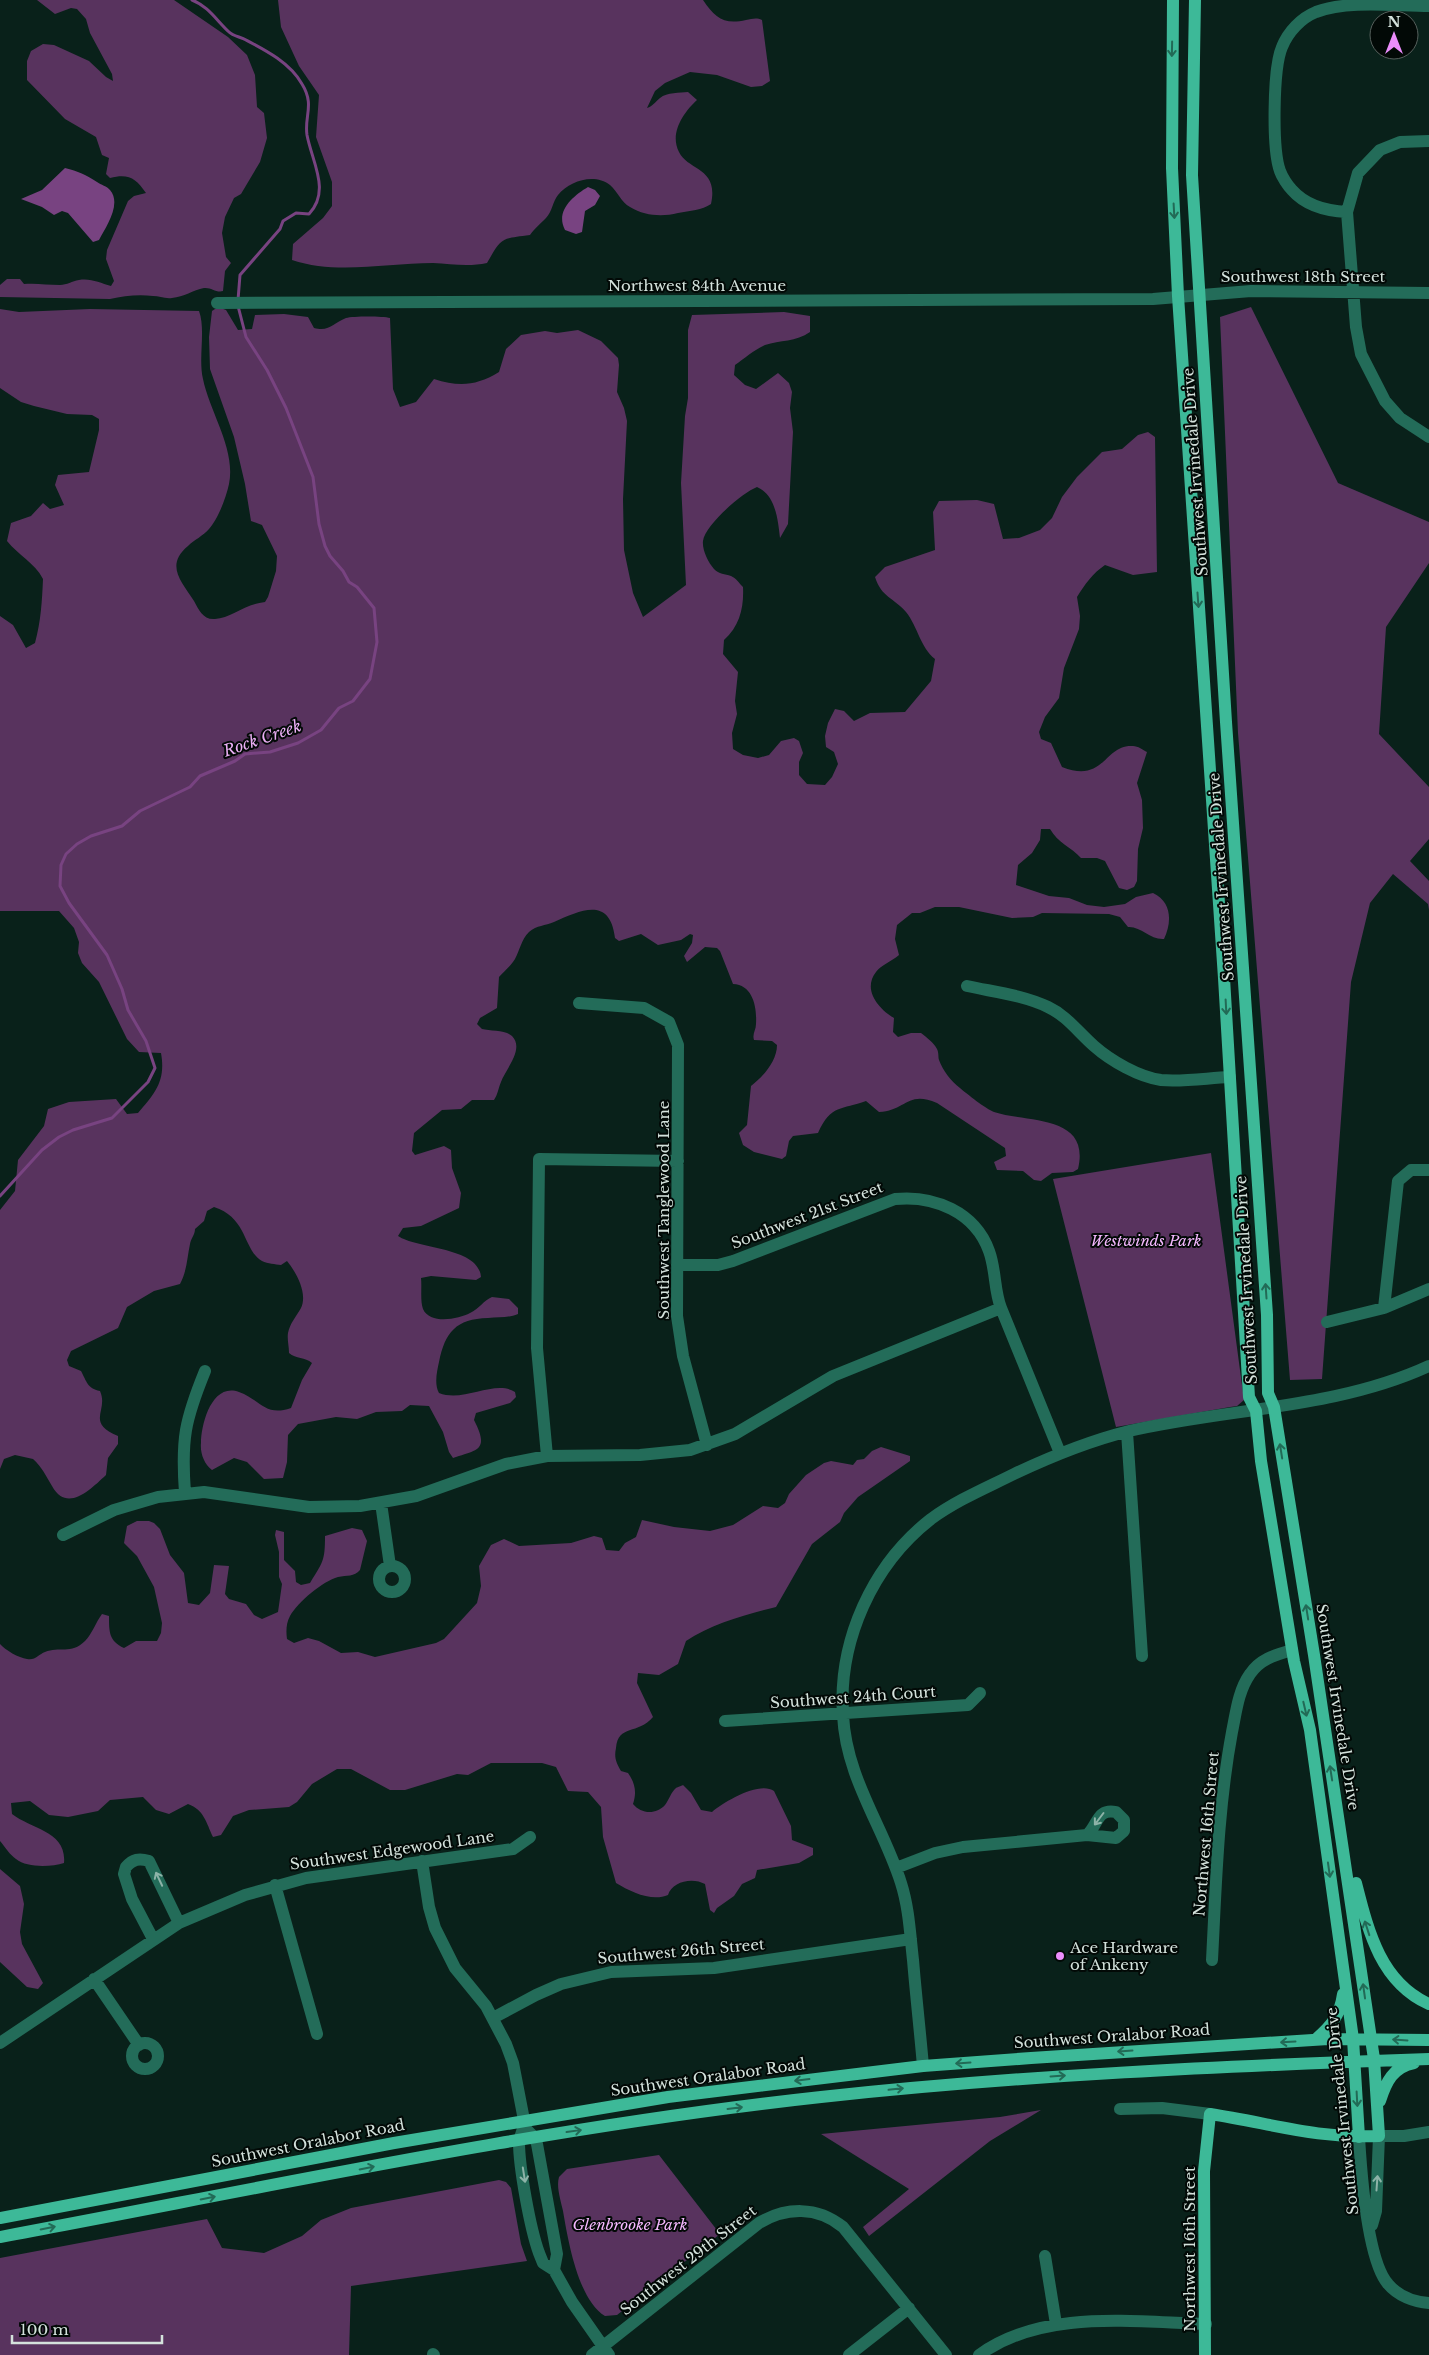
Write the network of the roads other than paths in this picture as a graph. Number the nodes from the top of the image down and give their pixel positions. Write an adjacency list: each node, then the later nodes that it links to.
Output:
1 (1173, 0): 9 (main road, Southwest Irvinedale Drive, one-way to 9)
2 (1195, 0): 8 (main road, Southwest Irvinedale Drive)
3 (1429, 6): 5 (street)
4 (1429, 141): 5 (street)
5 (1347, 212): 6 (street)
6 (1354, 291): 7 (street, Southwest 18th Street); 8 (street, Southwest 18th Street); 11 (street)
7 (1429, 293)
8 (1200, 294): 9 (street, Southwest 18th Street); 12 (main road, Southwest Irvinedale Drive)
9 (1178, 296): 10 (street, Northwest 84th Avenue); 13 (main road, Southwest Irvinedale Drive, one-way to 13)
10 (222, 304)
11 (1429, 437)
12 (1237, 865): 13 (main road); 26 (main road, Southwest Irvinedale Drive, one-way to 12)
13 (1216, 867): 16 (main road, Southwest Irvinedale Drive, one-way to 16)
14 (967, 986): 16 (street)
15 (579, 1003): 17 (street, Southwest Tanglewood Lane)
16 (1230, 1077): 27 (main road, Southwest Irvinedale Drive)
17 (678, 1161): 19 (street, Southwest Tanglewood Lane); 31 (street)
18 (1429, 1170): 22 (street)
19 (677, 1265): 21 (street, Southwest 21st Street); 29 (street, Southwest Tanglewood Lane)
20 (1429, 1289): 22 (street)
21 (1000, 1308): 29 (street); 30 (street, Southwest 21st Street)
22 (1384, 1308): 23 (street)
23 (1327, 1322)
24 (1429, 1366): 26 (street)
25 (205, 1371): 32 (street)
26 (1274, 1407): 27 (street); 41 (main road, Southwest Irvinedale Drive, one-way to 26)
27 (1256, 1411): 28 (street); 36 (main road, Southwest Irvinedale Drive)
28 (1127, 1432): 30 (street); 37 (street)
29 (707, 1445): 31 (street)
30 (1060, 1453): 39 (street)
31 (547, 1456): 33 (street)
32 (185, 1493): 33 (street); 34 (street)
33 (381, 1503): 35 (street)
34 (63, 1535)
35 (390, 1566)
36 (1292, 1650): 50 (street, Northwest 16th Street); 52 (main road, Southwest Irvinedale Drive, one-way to 52)
37 (1142, 1656)
38 (980, 1693): 39 (street, Southwest 24th Court)
39 (843, 1715): 40 (street, Southwest 24th Court); 45 (street)
40 (724, 1722)
41 (1340, 1820): 53 (main road, one-way to 41); 57 (main road, Southwest Irvinedale Drive, one-way to 41)
42 (1087, 1835): 45 (street)
43 (530, 1837): 44 (street, Southwest Edgewood Lane)
44 (422, 1861): 46 (street, Southwest Edgewood Lane); 54 (street)
45 (896, 1868): 49 (street)
46 (275, 1885): 47 (street, Southwest Edgewood Lane); 55 (street)
47 (179, 1923): 48 (street, Southwest Edgewood Lane); 48 (street, one-way to 48)
48 (153, 1939): 51 (street, Southwest Edgewood Lane)
49 (911, 1939): 54 (street, Southwest 26th Street); 65 (street)
50 (1212, 1960)
51 (94, 1979): 60 (street, Southwest Edgewood Lane); 61 (street)
52 (1345, 1982): 56 (main road, Southwest Irvinedale Drive); 58 (main road)
53 (1429, 2004)
54 (493, 2018): 69 (street)
55 (316, 2034)
56 (1353, 2039): 57 (main road, Southwest Oralabor Road); 58 (main road, Southwest Oralabor Road); 64 (main road, Southwest Irvinedale Drive)
57 (1371, 2039): 59 (main road, Southwest Oralabor Road, one-way to 57); 63 (main road, Southwest Irvinedale Drive)
58 (1315, 2040): 65 (main road, Southwest Oralabor Road, one-way to 65)
59 (1429, 2040)
60 (0, 2043)
61 (139, 2045)
62 (1429, 2059): 63 (main road, Southwest Oralabor Road); 68 (main road)
63 (1374, 2060): 64 (main road, Southwest Oralabor Road); 68 (main road, Southwest Irvinedale Drive)
64 (1355, 2061): 69 (main road, Southwest Oralabor Road, one-way to 64); 72 (main road, Southwest Irvinedale Drive, one-way to 72)
65 (923, 2066): 69 (main road, Southwest Oralabor Road, one-way to 69)
66 (1120, 2109): 67 (street)
67 (1210, 2114): 72 (main road); 81 (main road, Northwest 16th Street)
68 (1378, 2114): 71 (main road, Southwest Irvinedale Drive)
69 (526, 2131): 73 (main road, Southwest Oralabor Road); 75 (main road, Southwest Oralabor Road, one-way to 69); 77 (street); 77 (street, one-way to 77)
70 (1429, 2132): 71 (street)
71 (1380, 2136): 72 (main road); 74 (street, Southwest Irvinedale Drive, one-way to 71)
72 (1359, 2137): 74 (street, Southwest Irvinedale Drive)
73 (0, 2218)
74 (1371, 2229): 78 (street)
75 (0, 2238)
76 (1045, 2256): 80 (street)
77 (554, 2270): 82 (street)
78 (1429, 2303)
79 (909, 2308): 82 (street, Southwest 29th Street); 84 (street); 85 (street)
80 (1056, 2324): 81 (street); 86 (street)
81 (1206, 2324): 87 (main road, Northwest 16th Street)
82 (606, 2351): 83 (street, Southwest 29th Street)
83 (592, 2355)
84 (849, 2355)
85 (946, 2355)
86 (979, 2355)
87 (1205, 2355)

